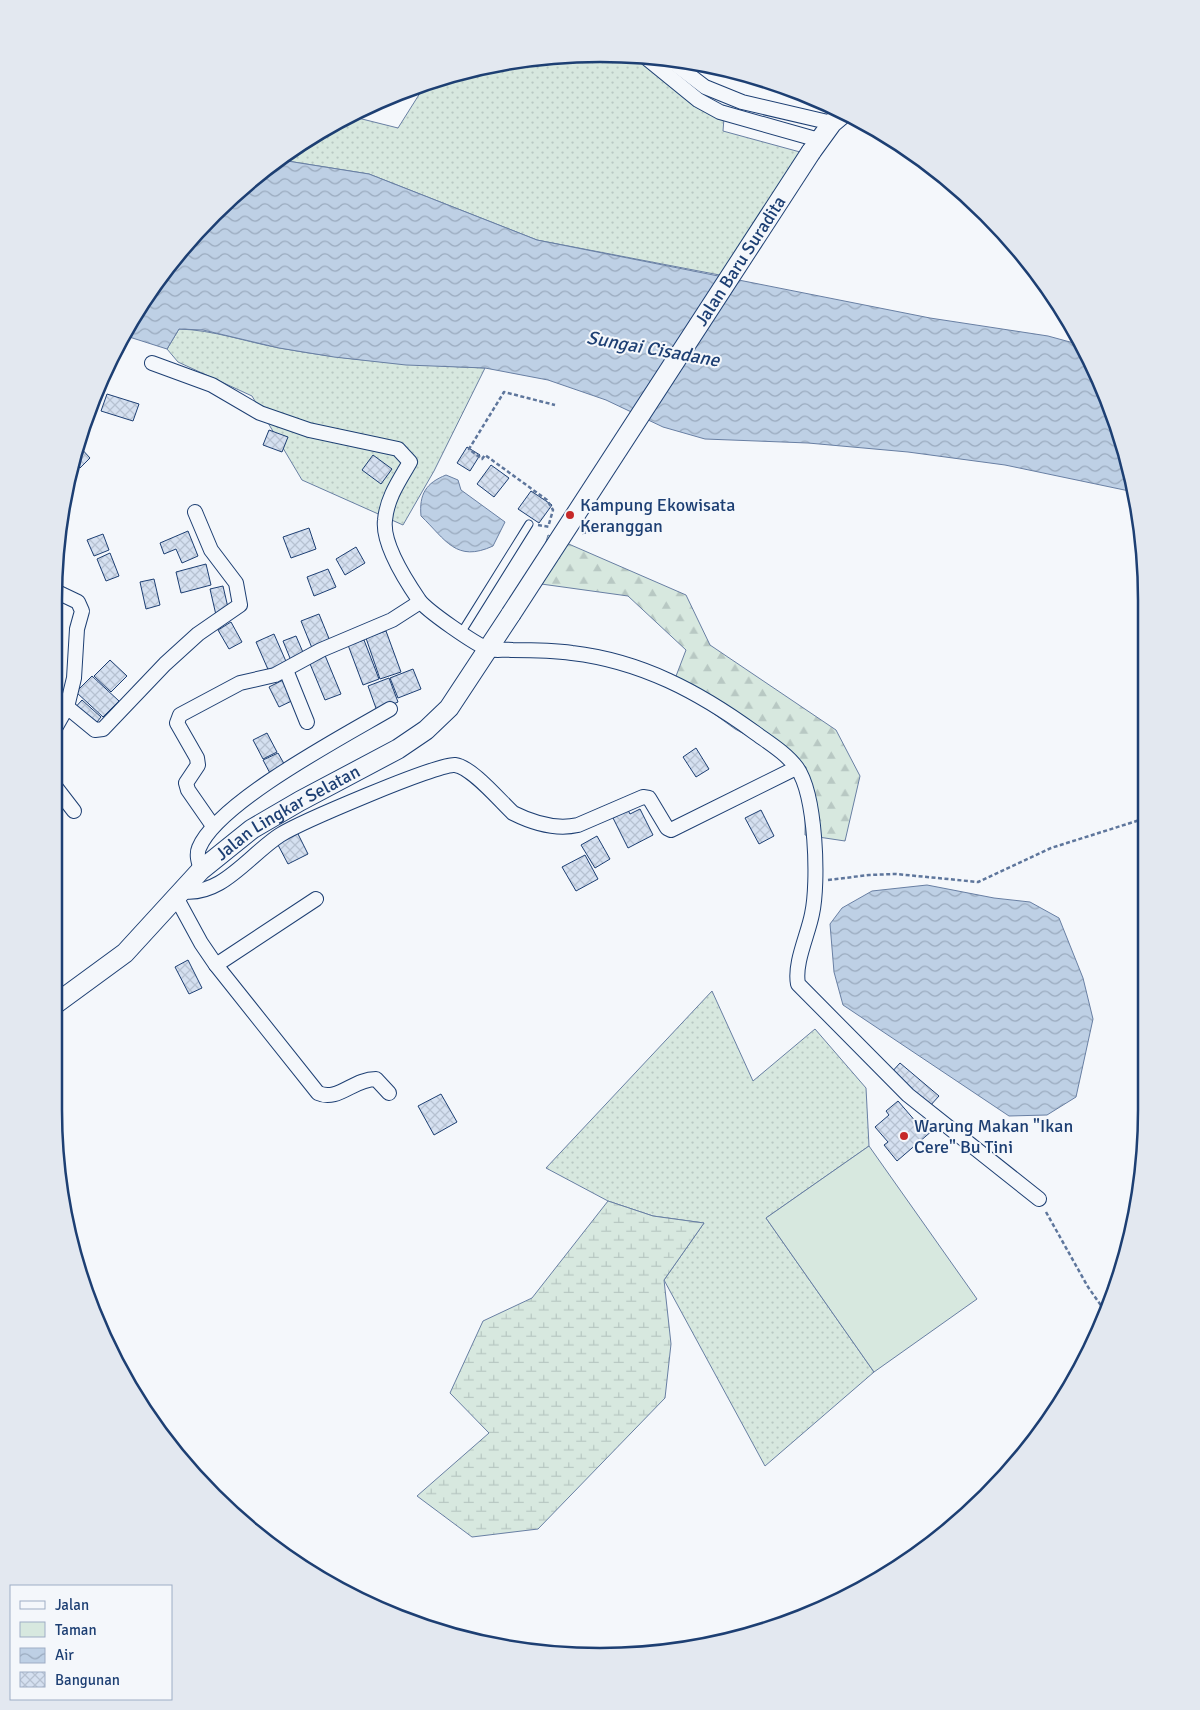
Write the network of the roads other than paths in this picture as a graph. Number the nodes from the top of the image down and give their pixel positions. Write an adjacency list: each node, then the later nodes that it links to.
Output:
1 (656, 66): 4 (street)
2 (682, 69): 3 (street)
3 (838, 118): 4 (main road, Jalan Baru Suradita)
4 (815, 146): 10 (main road, Jalan Baru Suradita, bridge)
5 (152, 363): 9 (street)
6 (195, 512): 14 (street)
7 (529, 524): 11 (lane)
8 (62, 594): 14 (street)
9 (420, 602): 11 (street); 13 (street)
10 (511, 614): 12 (main road, Jalan Lingkar Selatan)
11 (461, 633): 12 (street)
12 (488, 649): 18 (street); 22 (main road, Jalan Lingkar Selatan)
13 (286, 670): 17 (street); 21 (street)
14 (67, 707): 16 (street)
15 (390, 709): 21 (street)
16 (62, 716)
17 (307, 722)
18 (796, 768): 23 (street); 28 (street)
19 (62, 795): 20 (street)
20 (74, 811)
21 (212, 826): 22 (street)
22 (200, 870): 23 (main road, Jalan Lingkar Selatan)
23 (178, 894): 25 (street); 26 (main road, Jalan Lingkar Selatan)
24 (316, 899): 25 (street)
25 (216, 965): 27 (street)
26 (62, 994)
27 (390, 1093)
28 (1039, 1199)

